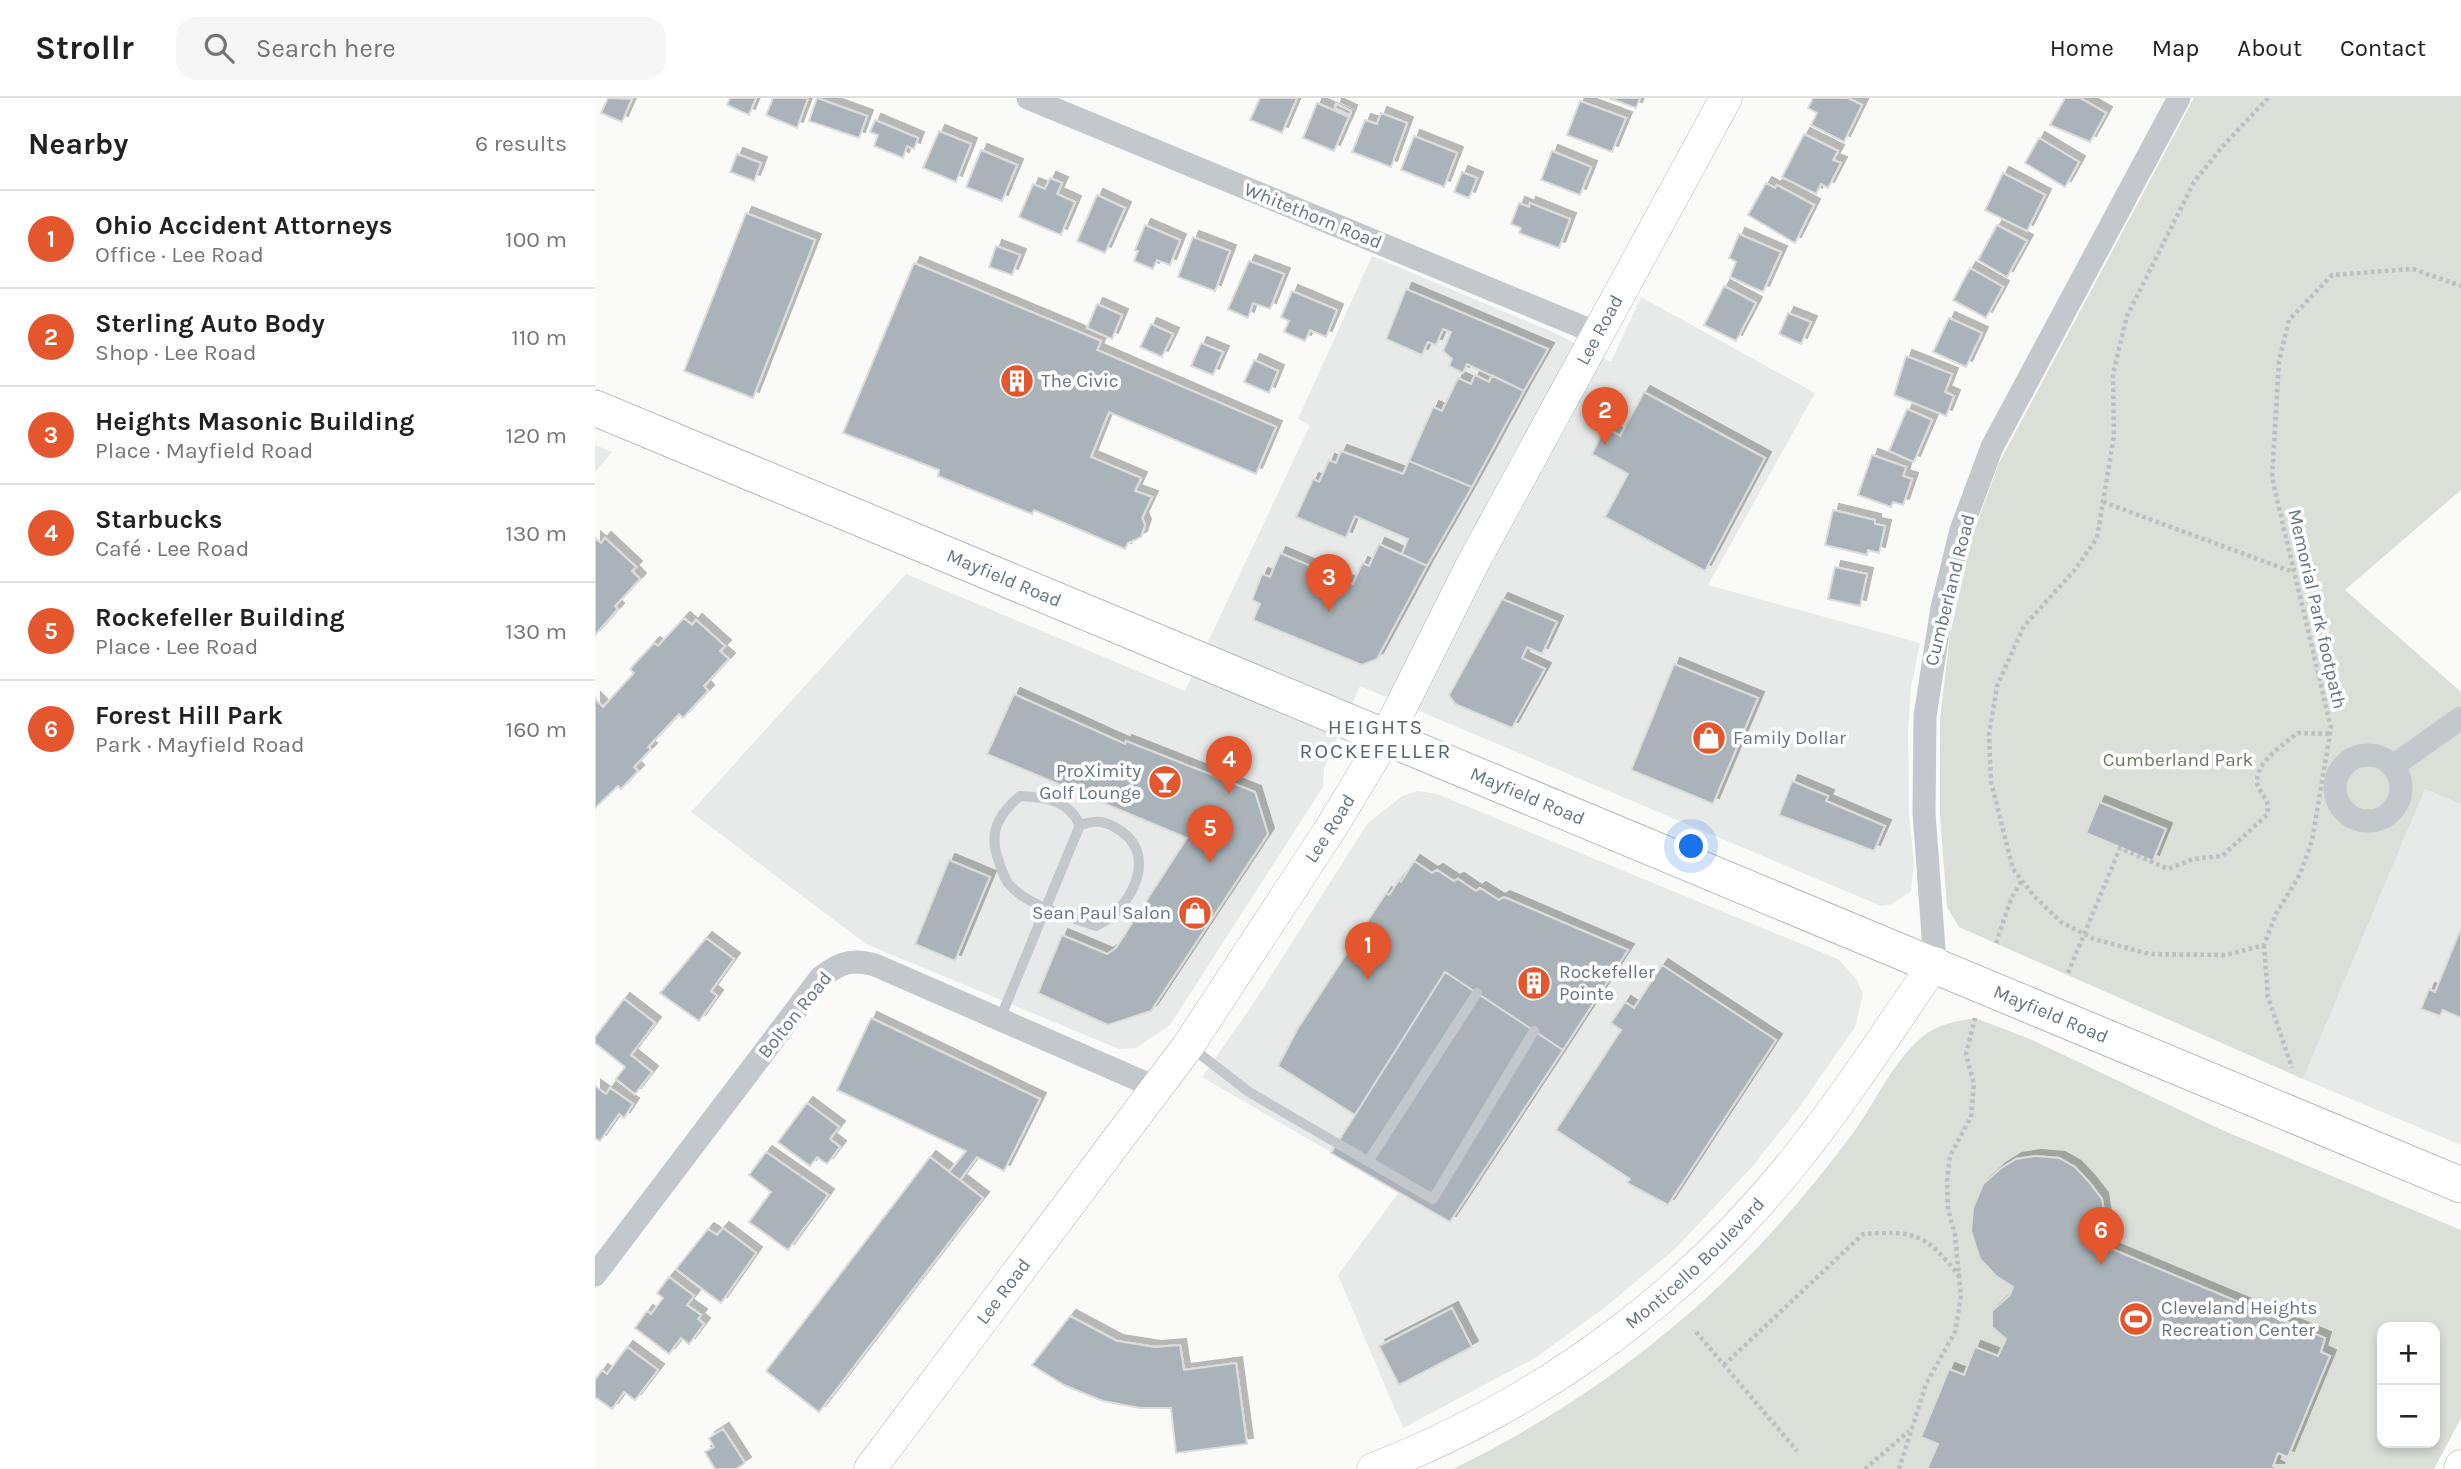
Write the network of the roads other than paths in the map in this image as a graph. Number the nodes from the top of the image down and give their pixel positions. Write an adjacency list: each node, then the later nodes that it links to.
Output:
1 (1028, 98): 4 (street, Whitethorn Road)
2 (1726, 98): 4 (main road, Lee Road)
3 (2179, 98): 11 (street, Cumberland Road)
4 (1599, 334): 7 (main road, Lee Road)
5 (595, 408): 7 (main road, Mayfield Road)
6 (2461, 718): 8 (street)
7 (1386, 737): 11 (main road, Mayfield Road); 15 (main road, Lee Road)
8 (2393, 766)
9 (1080, 825): 10 (lane); 10 (lane); 10 (lane)
10 (1047, 907): 13 (lane)
11 (1935, 963): 18 (main road, Mayfield Road); 21 (main road, Monticello Boulevard)
12 (1477, 993): 17 (lane)
13 (1000, 1019): 16 (street, Bolton Road); 19 (street, Bolton Road)
14 (1534, 1031): 17 (lane)
15 (1188, 1046): 16 (main road, Lee Road); 17 (lane)
16 (1157, 1088): 20 (main road, Lee Road)
17 (1369, 1160)
18 (2461, 1185)
19 (595, 1275)
20 (870, 1469)
21 (1373, 1469)

